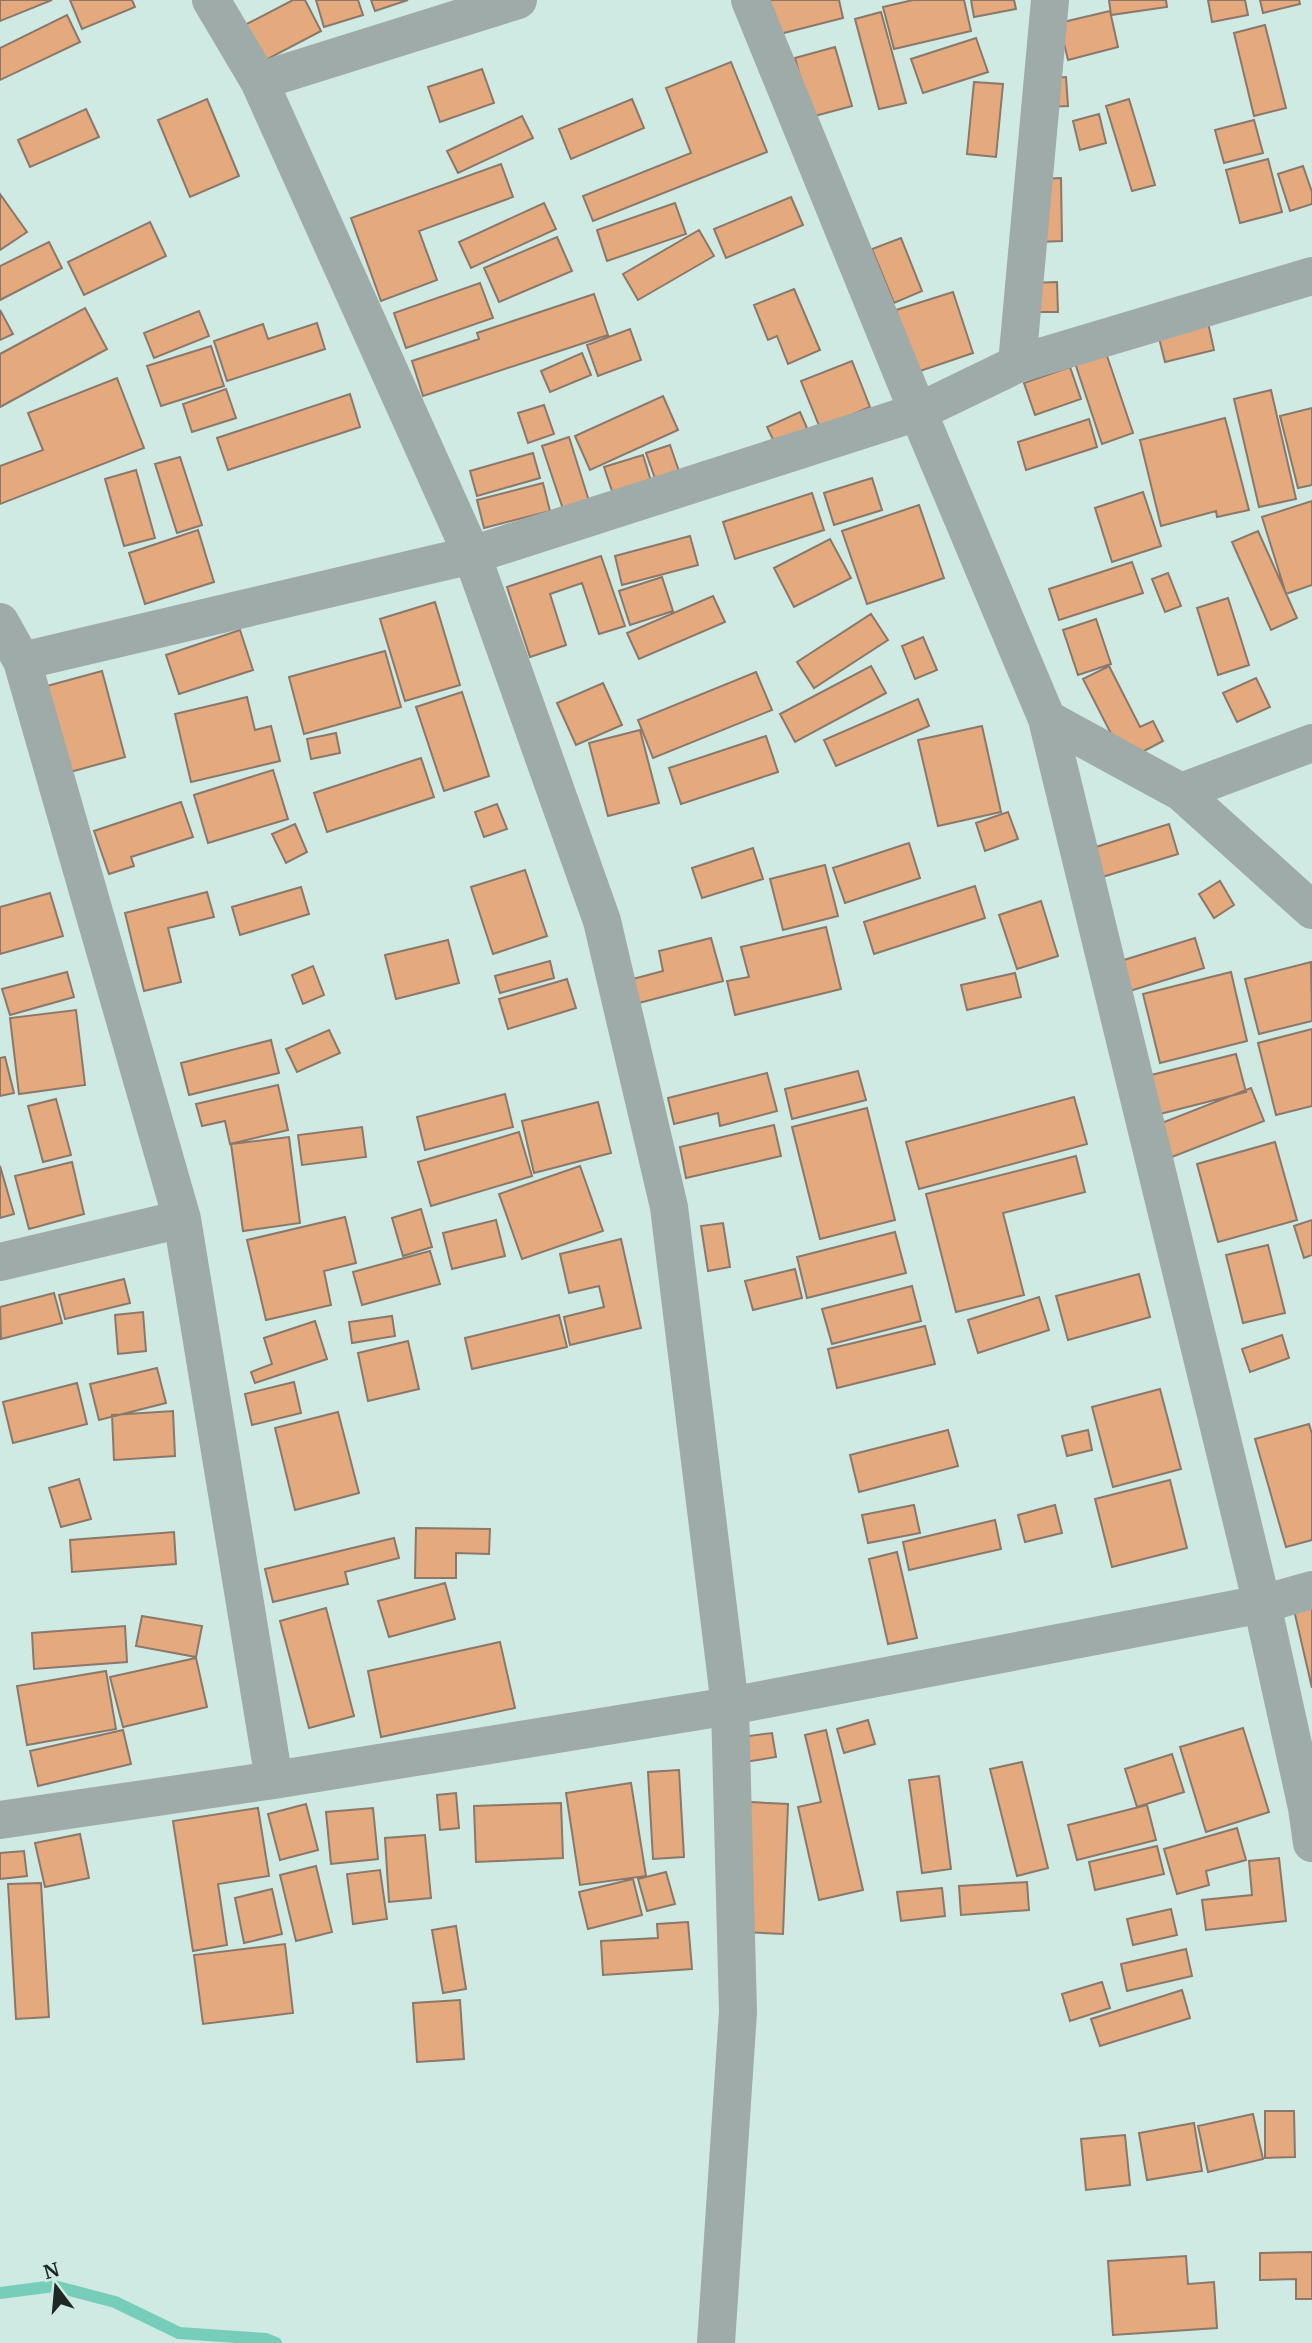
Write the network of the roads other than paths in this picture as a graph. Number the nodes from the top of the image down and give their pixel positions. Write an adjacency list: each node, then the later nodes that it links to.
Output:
1 (211, 0): 5 (street)
2 (518, 0): 5 (street)
3 (750, 0): 8 (street)
4 (1050, 0): 7 (street)
5 (258, 81): 9 (street)
6 (1312, 276): 7 (street)
7 (1017, 364): 8 (street)
8 (918, 412): 9 (street); 12 (street)
9 (472, 555): 11 (street); 20 (street)
10 (0, 622): 11 (street)
11 (22, 661): 16 (street)
12 (1047, 719): 14 (street); 19 (street)
13 (1312, 743): 14 (street)
14 (1181, 792): 15 (street)
15 (1312, 910)
16 (182, 1219): 17 (street); 21 (street)
17 (0, 1262)
18 (1312, 1590): 19 (street)
19 (1262, 1604): 20 (street); 23 (street)
20 (730, 1706): 21 (street); 24 (street)
21 (274, 1780): 22 (street)
22 (0, 1820)
23 (1312, 1843)
24 (716, 2343)

